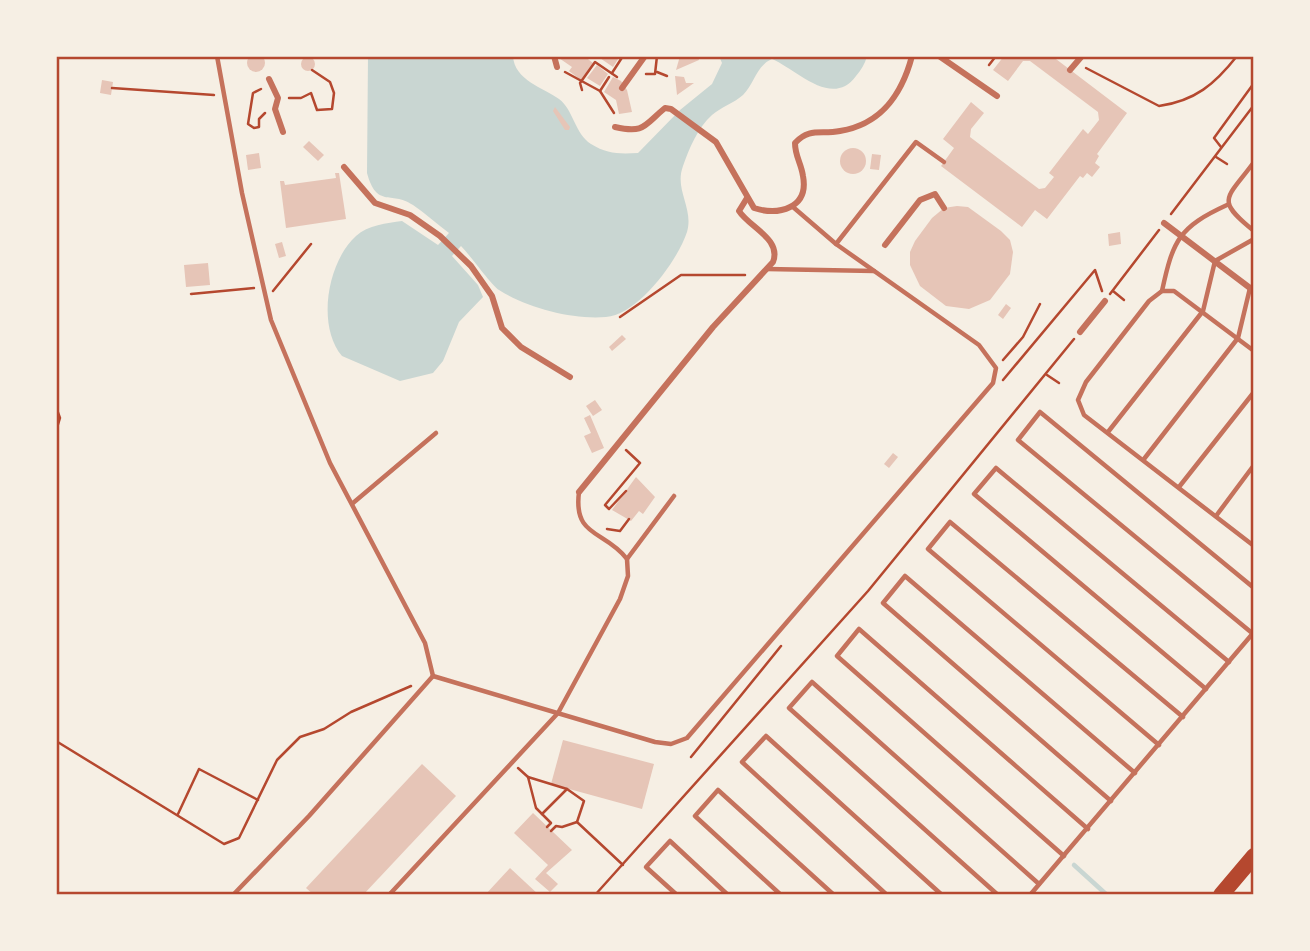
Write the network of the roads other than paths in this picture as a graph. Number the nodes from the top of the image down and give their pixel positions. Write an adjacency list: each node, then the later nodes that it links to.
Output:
1 (218, 56): 44 (lane)
2 (645, 56): 8 (street)
3 (912, 56): 17 (street)
4 (939, 56): 9 (street)
5 (1082, 56): 6 (street)
6 (1070, 70)
7 (269, 79): 11 (street)
8 (622, 88)
9 (997, 96)
10 (615, 128): 15 (street)
11 (284, 132)
12 (944, 162): 23 (lane)
13 (1254, 162): 16 (lane)
14 (344, 167): 35 (street)
15 (747, 198): 17 (street); 26 (street)
16 (1227, 205): 20 (lane); 21 (lane)
17 (793, 207): 23 (lane)
18 (944, 208): 24 (street)
19 (1164, 223): 21 (street)
20 (1254, 231)
21 (1182, 236): 25 (street); 29 (lane)
22 (1254, 239): 25 (lane)
23 (836, 244): 27 (lane)
24 (884, 245)
25 (1215, 261): 28 (street); 31 (lane)
26 (766, 269): 27 (lane); 42 (street)
27 (875, 271): 53 (lane)
28 (1253, 288): 33 (lane)
29 (1162, 291): 31 (lane); 37 (lane)
30 (1105, 301): 32 (street)
31 (1203, 311): 33 (lane); 37 (lane)
32 (1080, 332)
33 (1238, 338): 34 (lane); 39 (lane)
34 (1254, 351)
35 (570, 377)
36 (1254, 392): 41 (lane)
37 (1108, 432): 39 (lane)
38 (436, 433): 44 (lane)
39 (1144, 459): 41 (lane)
40 (1254, 465): 45 (lane)
41 (1179, 487): 45 (lane)
42 (579, 492): 47 (lane)
43 (674, 496): 47 (lane)
44 (352, 503): 51 (lane)
45 (1216, 516): 46 (lane)
46 (1253, 542)
47 (626, 559): 53 (lane)
48 (1254, 587): 49 (lane)
49 (1253, 632): 50 (lane)
50 (1229, 662): 52 (lane); 52 (lane)
51 (433, 676): 53 (lane); 62 (lane)
52 (1206, 689): 54 (lane)
53 (558, 713): 63 (lane)
54 (1183, 717): 55 (lane); 55 (lane)
55 (1159, 745): 56 (lane)
56 (1135, 774): 57 (lane); 57 (lane)
57 (1111, 801): 58 (lane)
58 (1088, 829): 59 (lane); 59 (lane)
59 (1064, 856): 61 (lane)
60 (1254, 856): 72 (highway)
61 (1039, 884): 70 (lane); 71 (lane)
62 (233, 895)
63 (389, 895)
64 (677, 895): 65 (lane)
65 (728, 895)
66 (781, 895): 67 (lane)
67 (834, 895)
68 (887, 895): 69 (lane)
69 (942, 895)
70 (998, 895)
71 (1030, 895)
72 (1221, 895)

